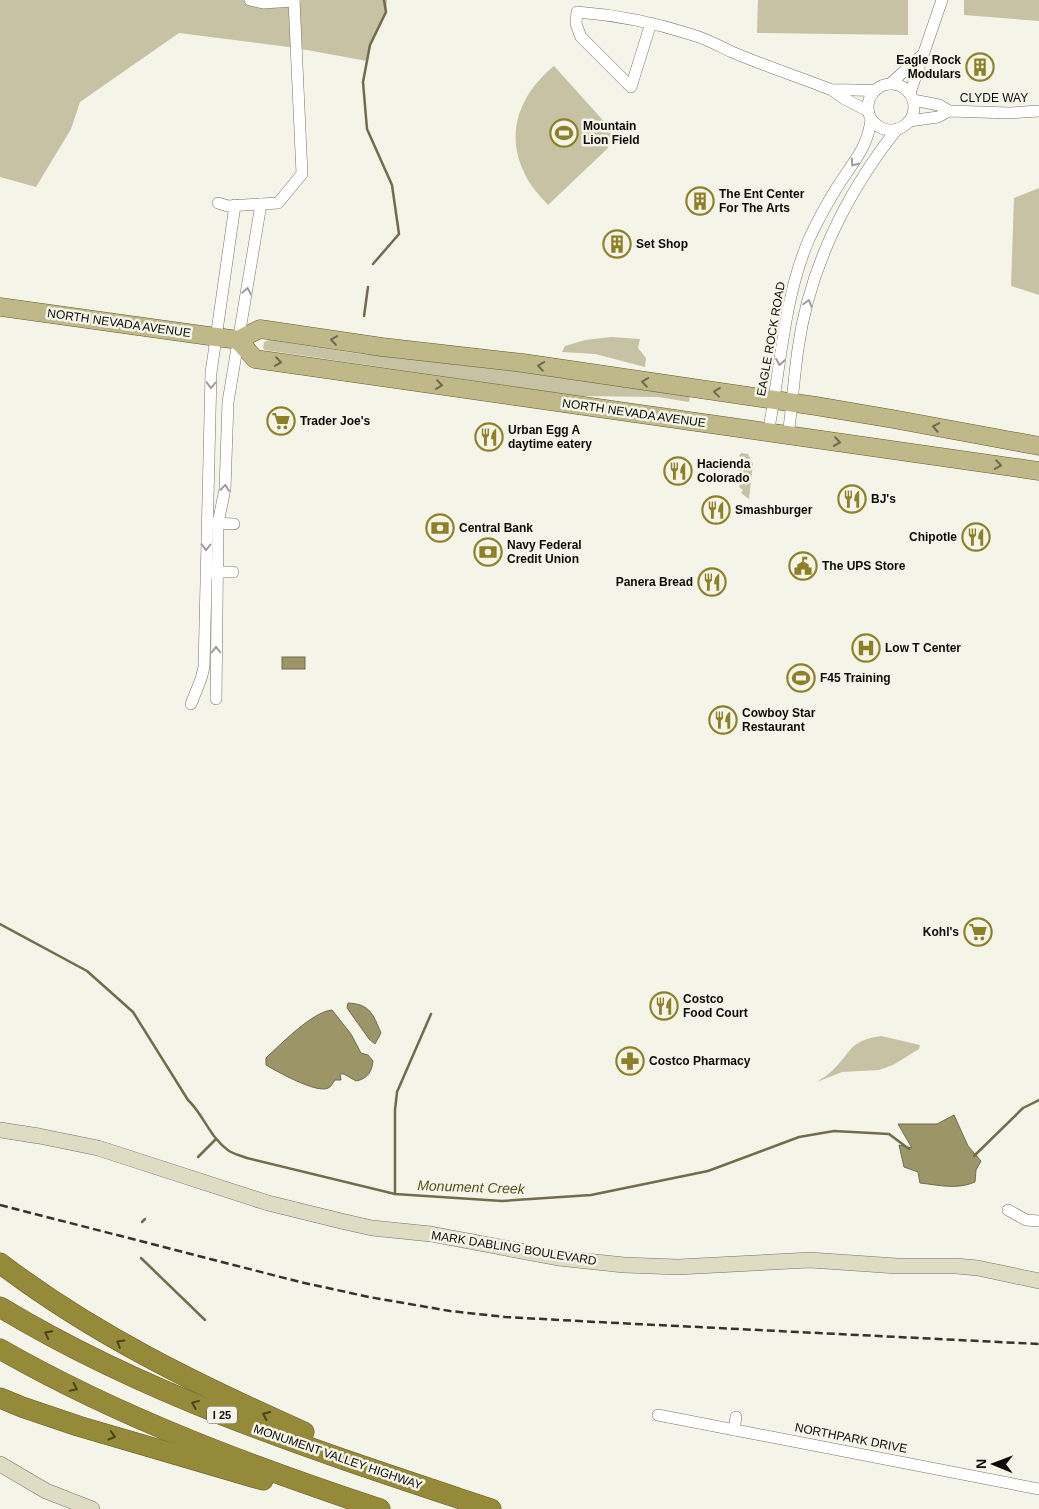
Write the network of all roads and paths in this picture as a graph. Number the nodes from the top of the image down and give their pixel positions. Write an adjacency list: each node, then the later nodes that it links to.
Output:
1 (250, 0): 3 (street)
2 (942, 0): 5 (street)
3 (294, 1): 16 (street)
4 (651, 23): 4 (street); 7 (street)
5 (922, 54): 6 (street); 9 (street)
6 (890, 84): 8 (street); 9 (street)
7 (832, 90): 8 (street); 12 (street)
8 (876, 90): 12 (street, EAGLE ROCK ROAD)
9 (911, 97): 10 (street); 13 (street)
10 (949, 111): 11 (street, CLYDE WAY); 13 (street)
11 (1039, 111)
12 (870, 115): 14 (street); 21 (street, EAGLE ROCK ROAD, one-way to 21)
13 (909, 121): 14 (street)
14 (897, 129): 22 (street, one-way to 14)
15 (218, 203): 17 (street)
16 (261, 204): 17 (street); 20 (street, one-way to 16)
17 (236, 205): 19 (street)
18 (0, 307): 19 (main road, NORTH NEVADA AVENUE)
19 (216, 336): 20 (main road, NORTH NEVADA AVENUE); 27 (street, one-way to 27)
20 (238, 340): 21 (main road, one-way to 20); 23 (main road, NORTH NEVADA AVENUE, one-way to 23); 27 (street, one-way to 20)
21 (774, 401): 22 (main road); 23 (street, EAGLE ROCK ROAD)
22 (793, 402): 24 (street); 25 (main road, one-way to 22)
23 (768, 432): 24 (main road, NORTH NEVADA AVENUE)
24 (788, 436): 26 (main road, NORTH NEVADA AVENUE, one-way to 26)
25 (1039, 446)
26 (1039, 471)
27 (212, 523): 28 (street); 29 (street)
28 (234, 524)
29 (212, 572): 30 (street); 31 (street, one-way to 29); 32 (street)
30 (233, 572)
31 (216, 698)
32 (191, 704)
33 (0, 1130): 37 (street, MARK DABLING BOULEVARD)
34 (1008, 1210): 35 (street)
35 (1039, 1222)
36 (0, 1263): 46 (highway, one-way to 36)
37 (1039, 1280)
38 (0, 1307): 46 (highway, MONUMENT VALLEY HIGHWAY / I 25, one-way to 38)
39 (0, 1349): 49 (highway, one-way to 49)
40 (0, 1398): 48 (highway, one-way to 48)
41 (658, 1415): 43 (street, NORTHPARK DRIVE)
42 (736, 1416): 43 (street)
43 (734, 1430): 45 (street, NORTHPARK DRIVE)
44 (0, 1464): 47 (street)
45 (1039, 1489)
46 (455, 1497): 50 (highway, MONUMENT VALLEY HIGHWAY / I 25)
47 (92, 1509)
48 (363, 1509)
49 (380, 1509)
50 (491, 1509)

